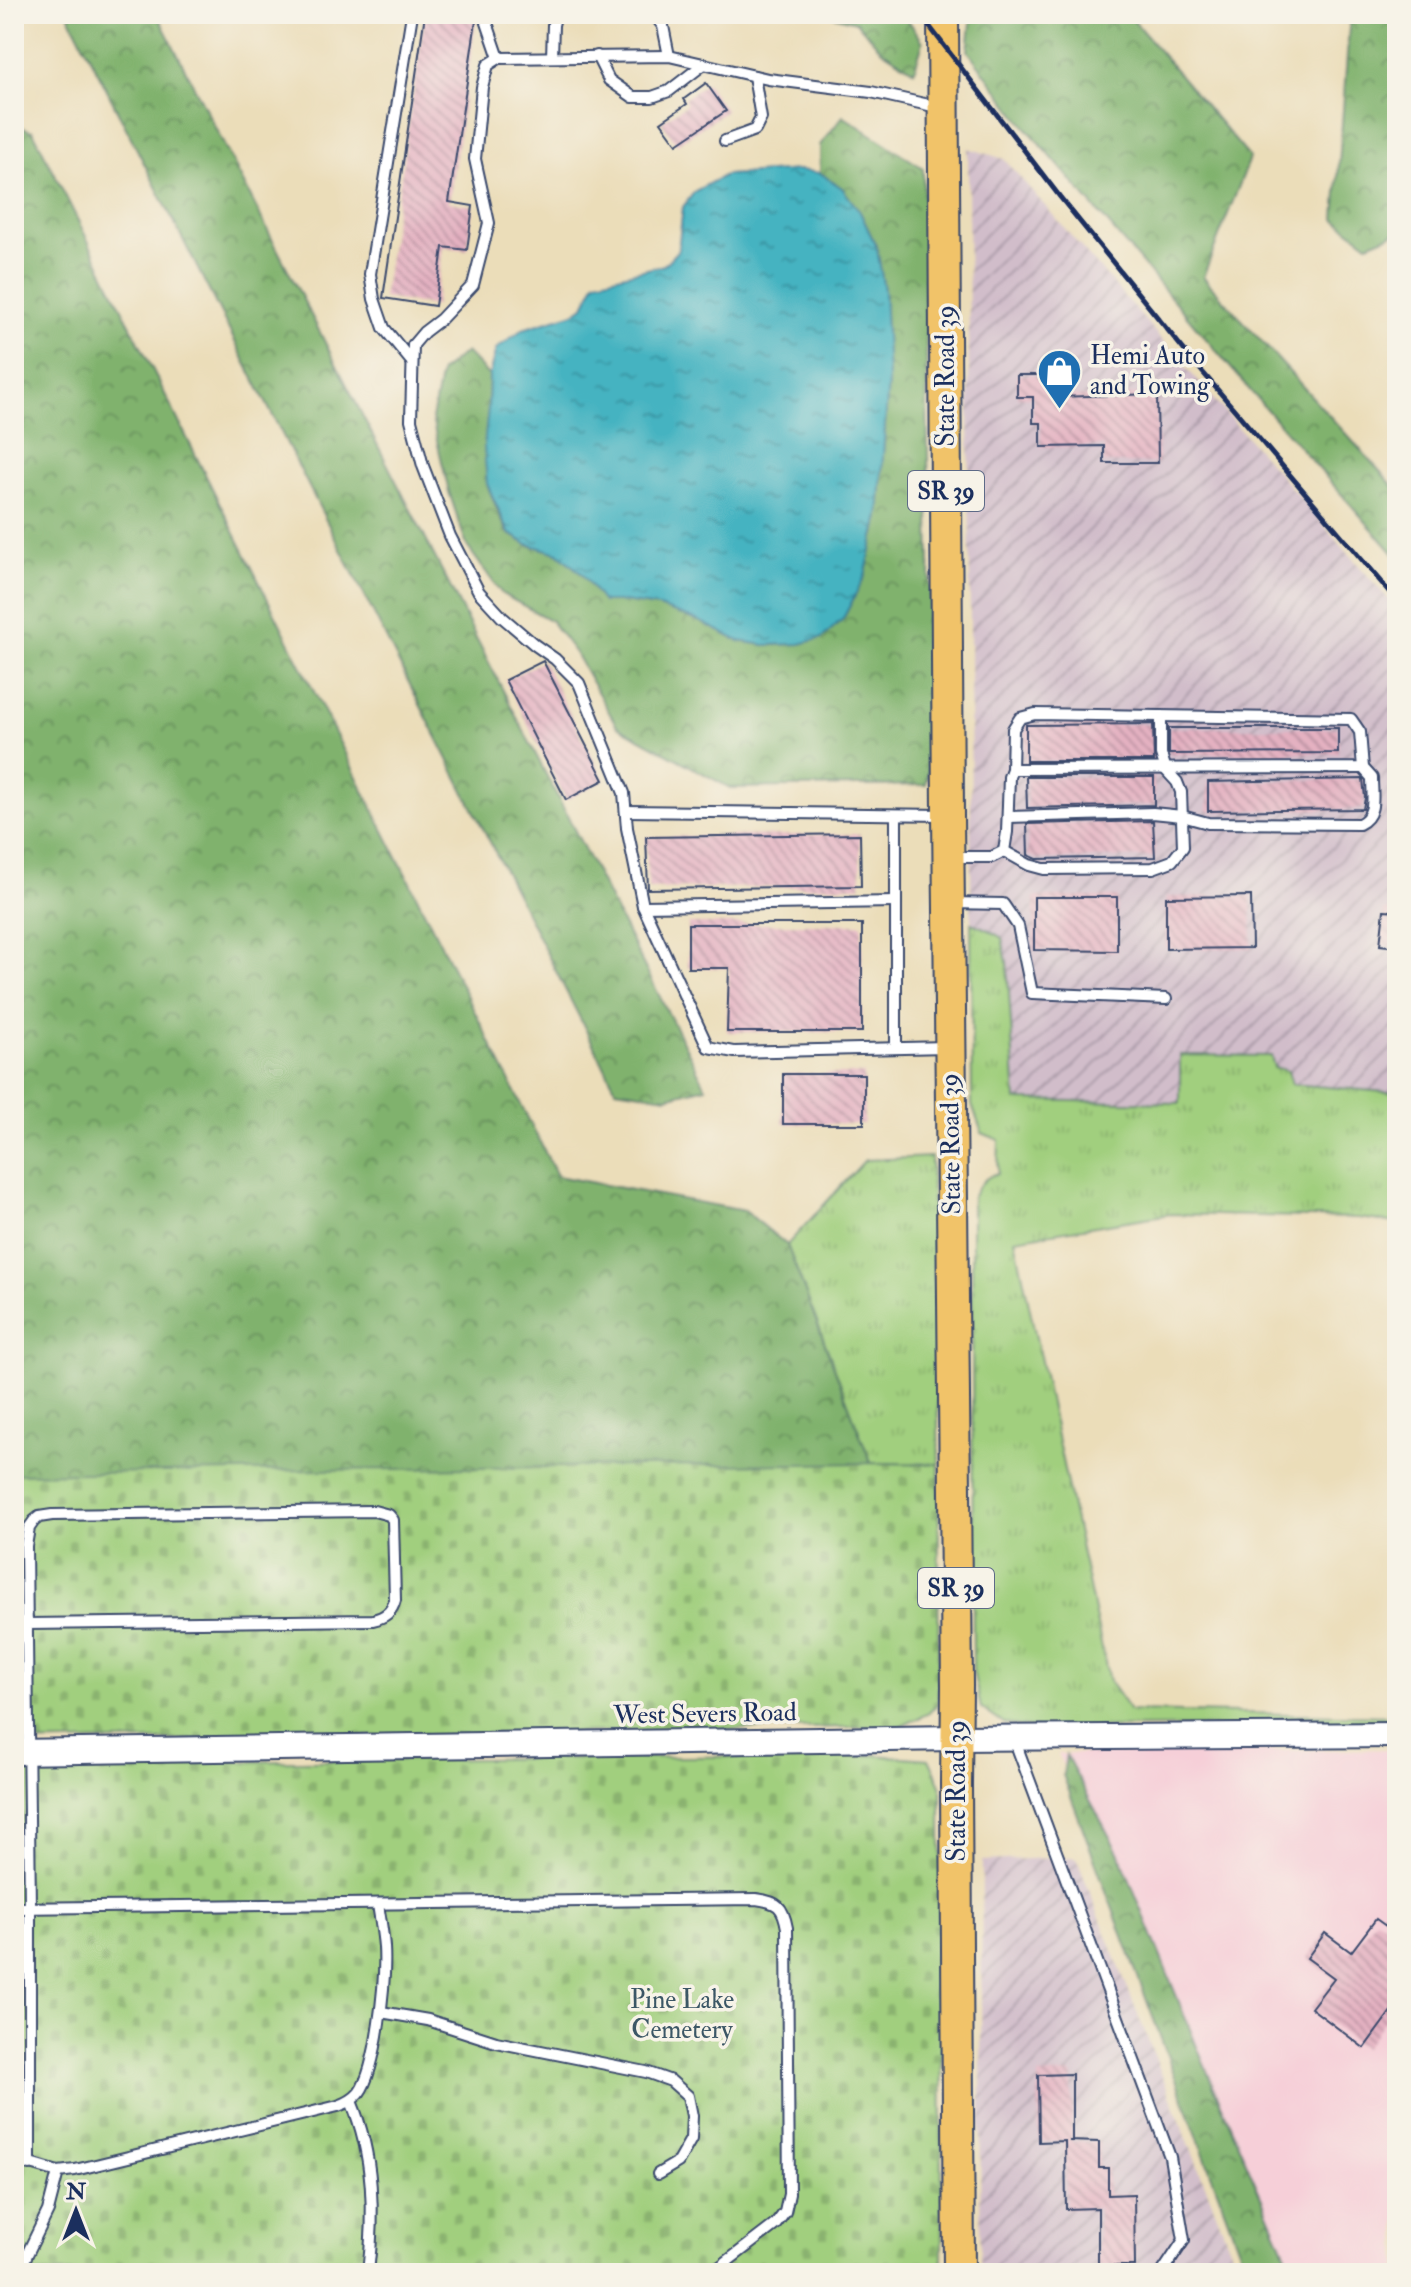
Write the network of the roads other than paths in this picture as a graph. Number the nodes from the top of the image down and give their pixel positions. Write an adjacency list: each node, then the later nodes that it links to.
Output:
1 (412, 14): 14 (lane)
2 (484, 14): 9 (lane)
3 (556, 14): 8 (lane)
4 (654, 14): 7 (lane)
5 (943, 14): 12 (main road, State Road 39 / SR 39)
6 (597, 56): 7 (lane); 8 (lane); 10 (lane)
7 (669, 56): 10 (lane)
8 (552, 57): 9 (lane)
9 (499, 58): 14 (lane)
10 (704, 64): 11 (lane)
11 (754, 76): 12 (lane); 13 (lane)
12 (944, 109): 21 (main road, State Road 39 / SR 39)
13 (725, 141)
14 (412, 362): 19 (lane)
15 (1161, 716): 16 (lane); 17 (lane); 18 (lane)
16 (1363, 768): 18 (lane); 22 (lane)
17 (1012, 769): 18 (lane); 23 (lane)
18 (1166, 770): 22 (lane)
19 (626, 811): 20 (lane); 28 (lane)
20 (896, 815): 21 (lane); 26 (lane)
21 (948, 815): 25 (main road, State Road 39 / SR 39)
22 (1182, 816): 23 (lane); 24 (lane)
23 (1008, 817): 24 (lane)
24 (1004, 851): 25 (lane)
25 (948, 857): 27 (main road, State Road 39 / SR 39)
26 (896, 902): 28 (lane); 31 (lane)
27 (949, 903): 29 (lane); 30 (main road, State Road 39 / SR 39)
28 (643, 906): 31 (lane)
29 (1166, 999)
30 (950, 1047): 31 (lane); 34 (main road, State Road 39 / SR 39)
31 (896, 1048)
32 (27, 1624): 32 (lane); 36 (lane)
33 (1397, 1735): 35 (street, West Severs Road)
34 (956, 1738): 35 (street, West Severs Road); 36 (street, West Severs Road); 49 (main road, State Road 39 / SR 39)
35 (1014, 1739): 50 (lane)
36 (21, 1752): 38 (lane)
37 (378, 1904): 38 (lane); 40 (lane); 48 (lane)
38 (30, 1907): 39 (lane); 43 (lane)
39 (14, 1908)
40 (381, 2012): 41 (lane); 45 (lane)
41 (351, 2101): 44 (lane); 47 (lane)
42 (14, 2159): 43 (lane)
43 (30, 2165): 44 (lane)
44 (58, 2172): 46 (lane)
45 (658, 2174)
46 (18, 2273)
47 (368, 2273)
48 (712, 2273)
49 (959, 2273)
50 (1162, 2273)

